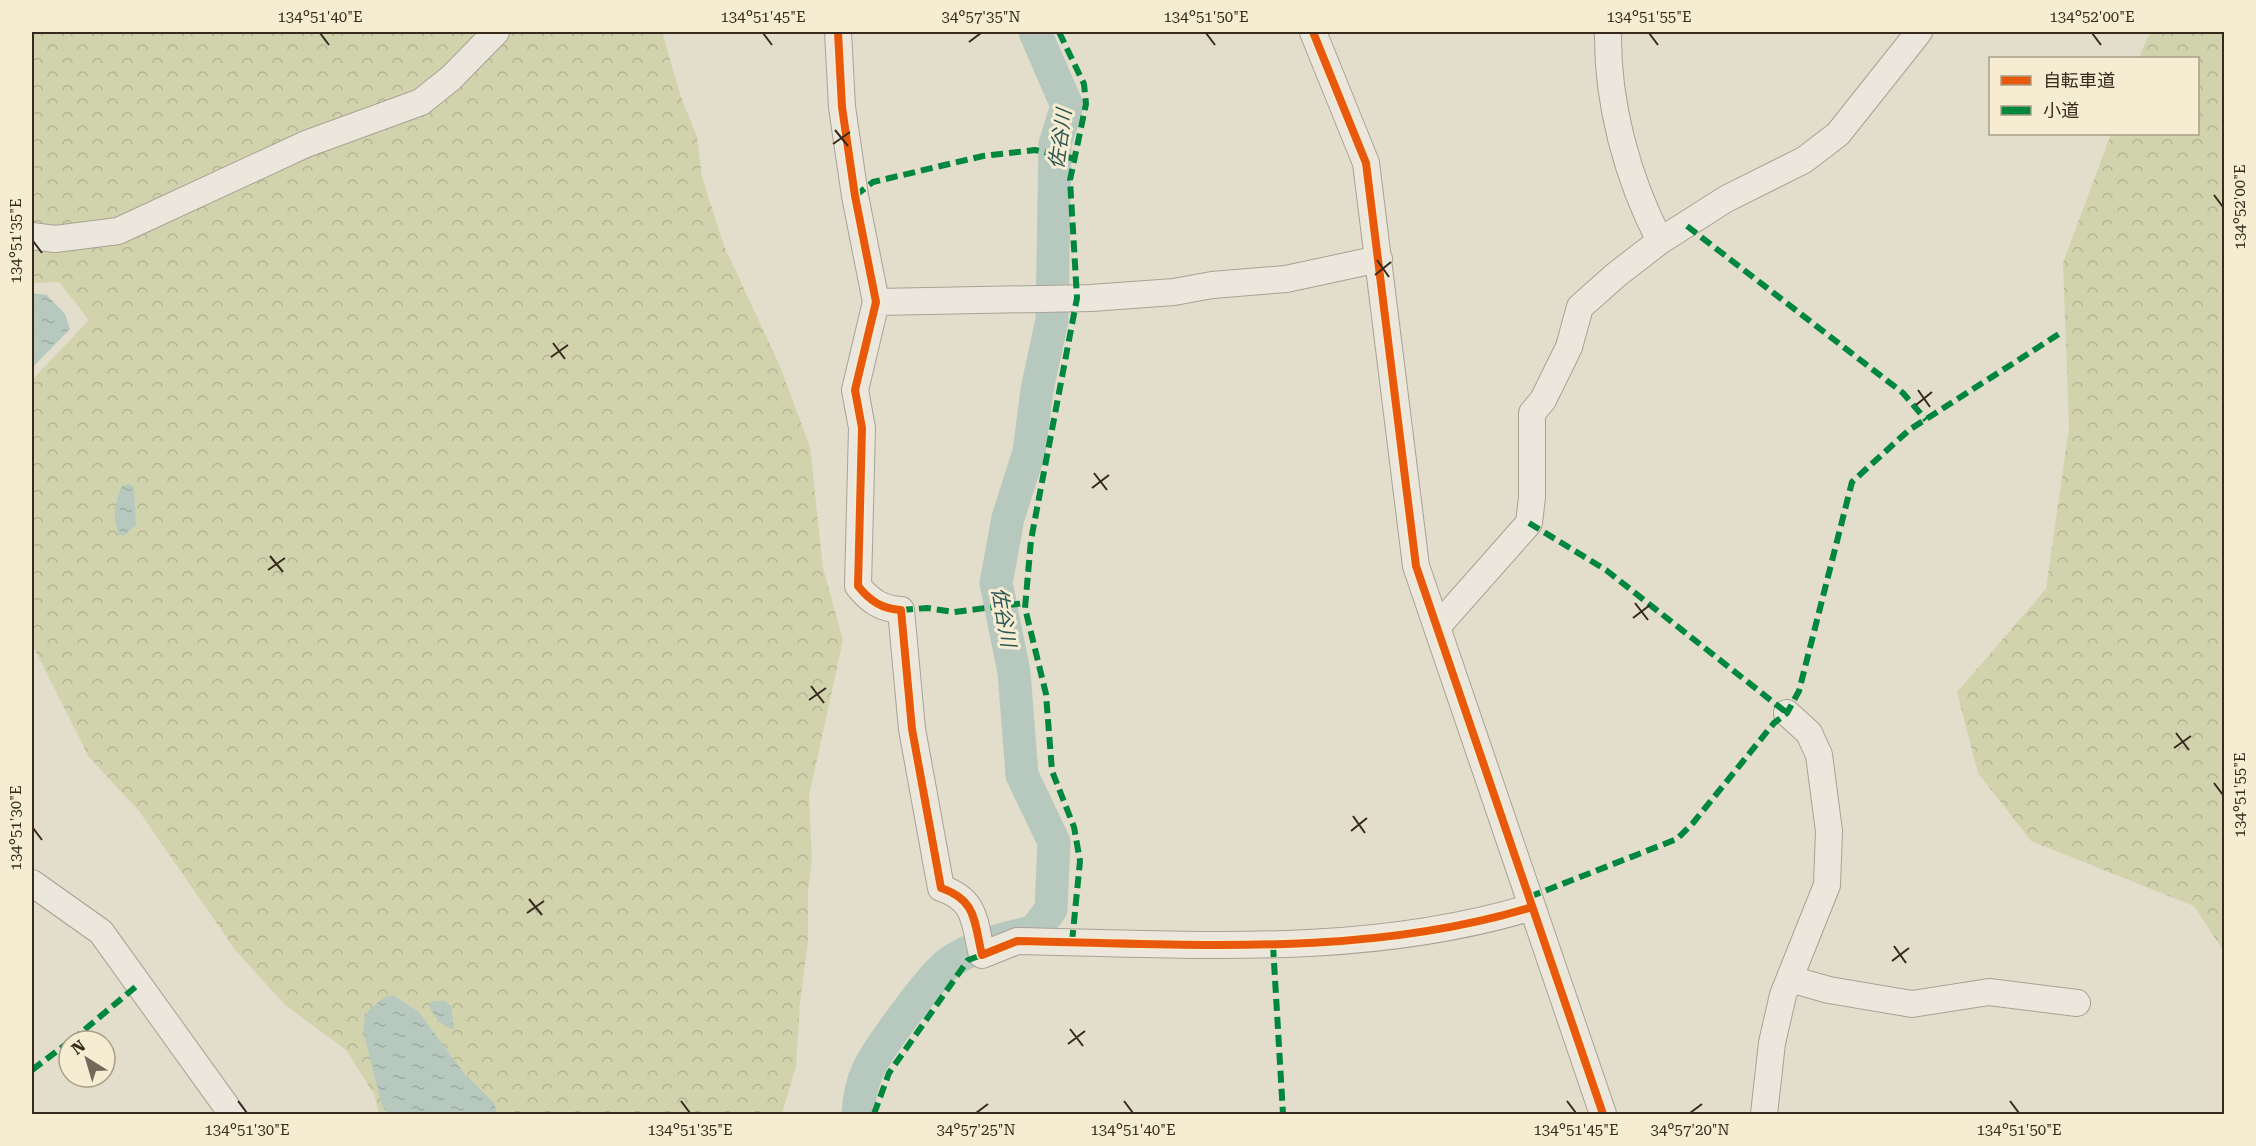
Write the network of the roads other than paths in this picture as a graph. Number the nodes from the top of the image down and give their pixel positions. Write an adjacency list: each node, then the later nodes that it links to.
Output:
1 (496, 32): 6 (street)
2 (838, 32): 9 (street)
3 (1313, 32): 8 (street)
4 (1608, 32): 7 (street)
5 (1919, 32): 7 (street)
6 (32, 236)
7 (1660, 241): 10 (street)
8 (1379, 259): 9 (street); 10 (street)
9 (876, 302): 13 (street)
10 (1438, 626): 13 (street)
11 (1787, 712): 14 (street)
12 (32, 883): 16 (street)
13 (1532, 907): 17 (street)
14 (1790, 979): 15 (street); 18 (street)
15 (2077, 1003)
16 (232, 1114)
17 (1603, 1114)
18 (1764, 1114)

